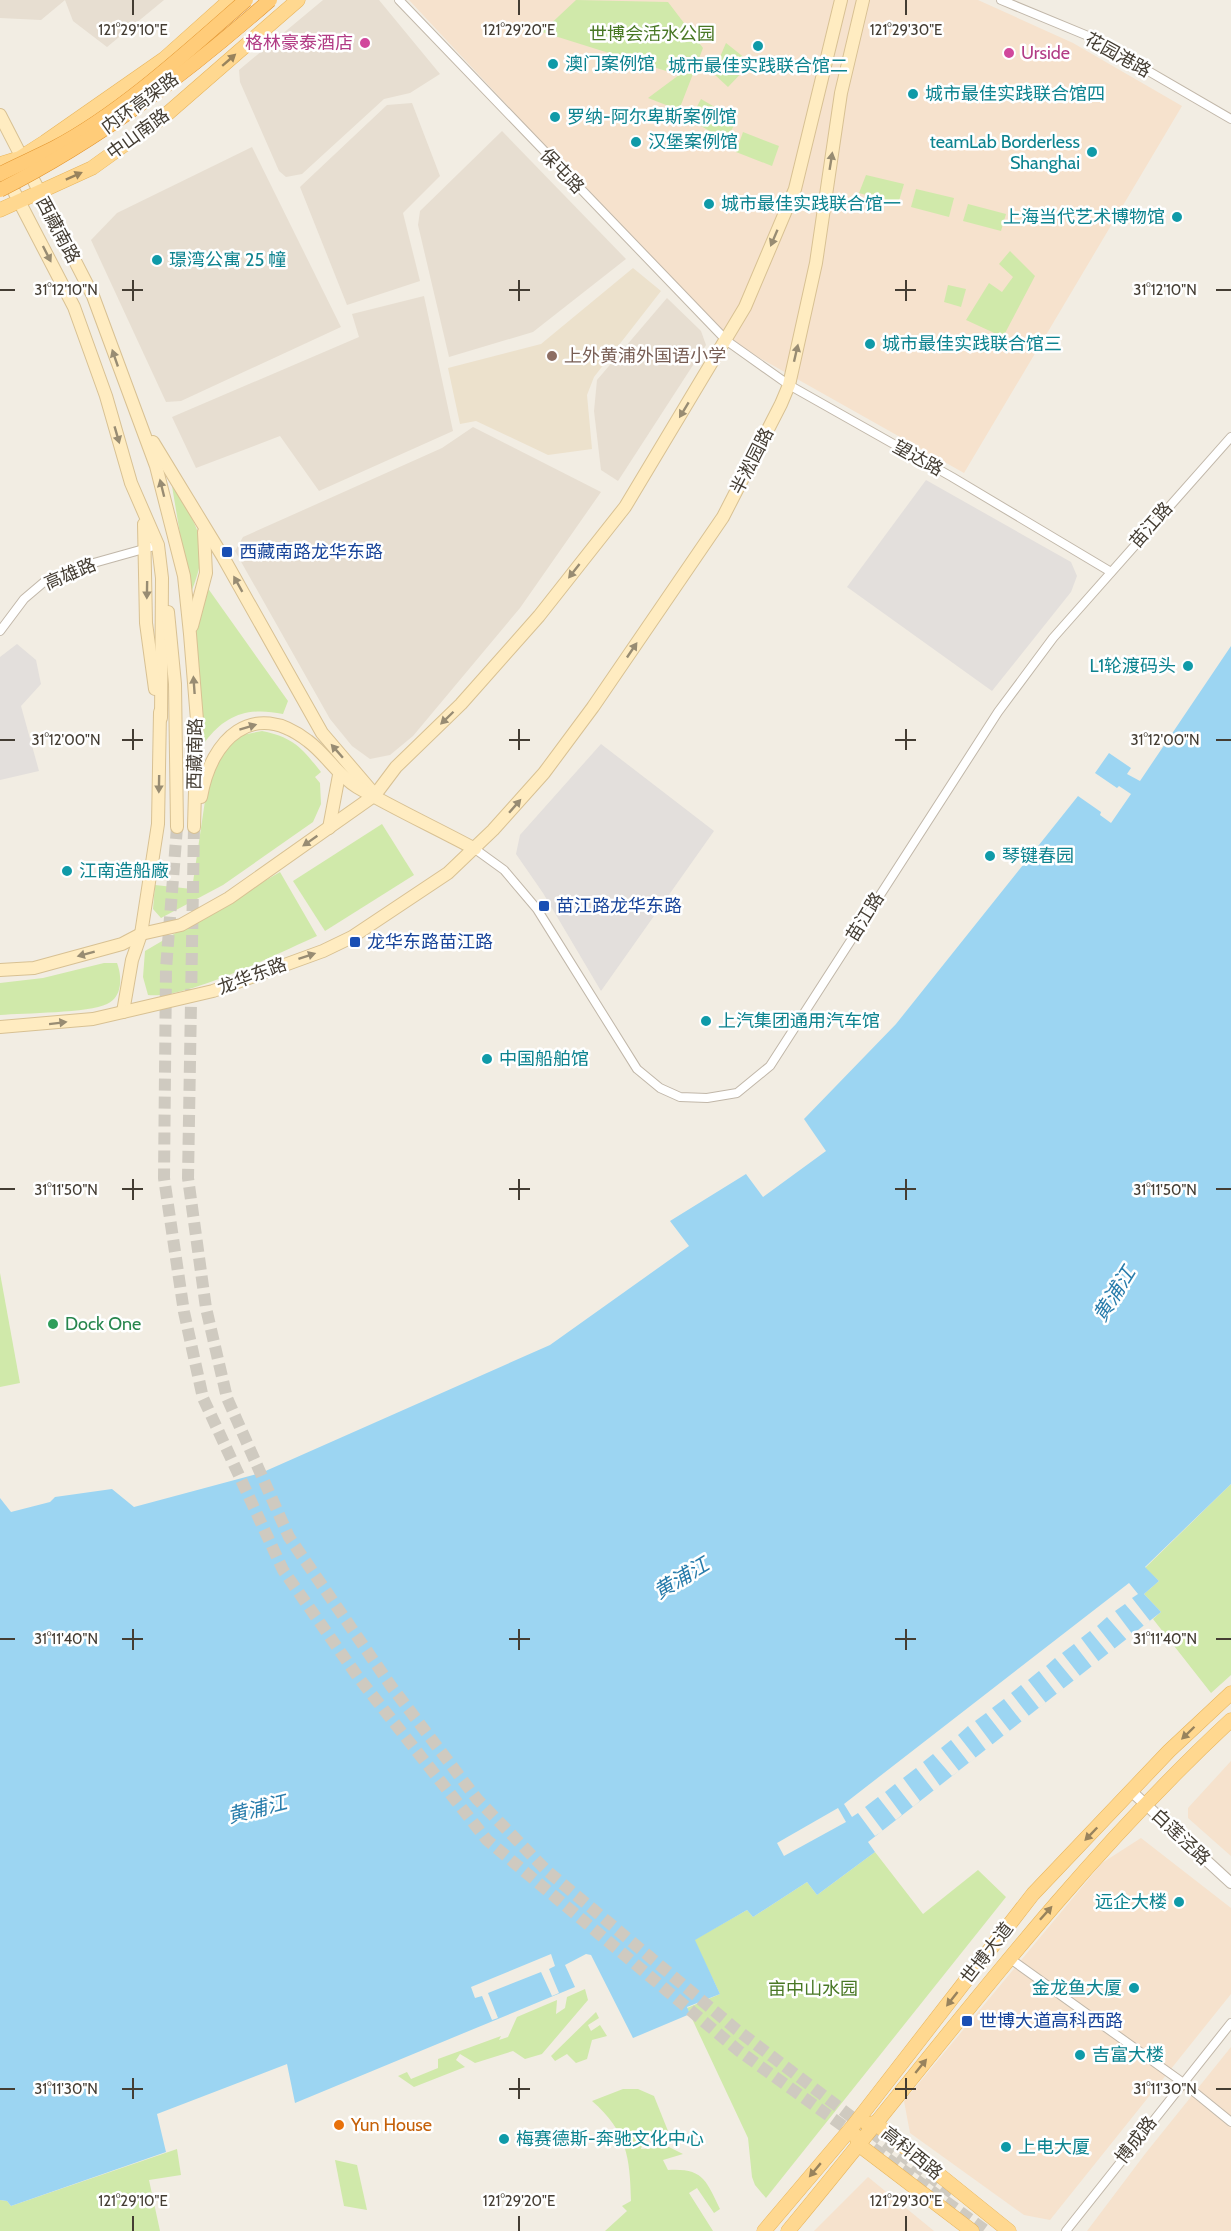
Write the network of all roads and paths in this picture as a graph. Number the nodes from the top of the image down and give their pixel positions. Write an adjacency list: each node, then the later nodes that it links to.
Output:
1 (230, 0): 11 (main road)
2 (246, 0): 13 (highway, 内环高架路, bridge)
3 (270, 0): 14 (highway, 内环高架路, bridge)
4 (298, 0): 15 (main road, 中山南路, one-way to 4)
5 (399, 0): 18 (street, 保屯路)
6 (841, 0): 18 (main road, one-way to 18)
7 (863, 0): 19 (main road, 半淞园路, one-way to 7)
8 (1001, 0): 10 (street, 花园港路)
9 (0, 115): 11 (main road, 西藏南路)
10 (1231, 119)
11 (20, 158): 12 (main road); 15 (main road, 西藏南路)
12 (0, 165): 16 (main road, 西藏南路)
13 (0, 174)
14 (0, 190)
15 (38, 192): 16 (main road, 中山南路); 20 (main road, 西藏南路, one-way to 15)
16 (21, 201): 17 (main road, 中山南路); 23 (main road, 西藏南路, one-way to 23)
17 (0, 210)
18 (727, 341): 19 (street, 望达路); 30 (main road, one-way to 30)
19 (789, 385): 24 (street, 望达路); 33 (main road, 半淞园路, one-way to 19)
20 (136, 413): 22 (main road, 西藏南路); 27 (main road, 西藏南路, one-way to 20)
21 (1231, 438): 24 (street, 苗江路)
22 (203, 527): 27 (main road); 30 (main road, 西藏南路, one-way to 22)
23 (152, 547): 25 (main road, 西藏南路); 26 (street, 高雄路); 28 (main road, 西藏南路, one-way to 28)
24 (1111, 572): 33 (street, 苗江路)
25 (162, 578): 28 (main road, 西藏南路); 31 (main road)
26 (0, 631)
27 (190, 634): 29 (main road, 西藏南路)
28 (161, 718): 34 (main road, 西藏南路, one-way to 34)
29 (339, 775): 30 (main road, 西藏南路); 32 (main road)
30 (375, 795): 32 (main road); 33 (main road, 西藏南路)
31 (177, 827)
32 (328, 828): 34 (main road, one-way to 34)
33 (475, 849): 36 (main road, 龙华东路, one-way to 33)
34 (141, 934): 35 (main road, one-way to 35); 36 (main road, 西藏南路)
35 (0, 970)
36 (123, 1012): 37 (main road, 龙华东路, one-way to 36)
37 (0, 1027)
38 (1231, 1693): 40 (main road, 世博大道, one-way to 40)
39 (1231, 1720): 41 (main road, 世博大道)
40 (1131, 1791): 41 (street, 白莲泾路); 48 (main road, 世博大道, one-way to 48)
41 (1146, 1805): 42 (street, 白莲泾路); 43 (main road, 世博大道, one-way to 41)
42 (1231, 1883)
43 (1009, 1958): 45 (street); 47 (main road, 世博大道, one-way to 43)
44 (1231, 2023): 45 (street, 博成路)
45 (1182, 2082): 46 (street); 54 (street, 博成路)
46 (1231, 2122)
47 (875, 2123): 48 (main road, 高科西路); 49 (main road, 世博大道); 53 (main road, 高科西路)
48 (853, 2126): 49 (main road, 高科西路); 50 (main road, 世博大道, one-way to 50)
49 (859, 2145): 51 (main road, 世博大道); 52 (main road, 高科西路)
50 (764, 2231)
51 (788, 2231)
52 (972, 2231)
53 (1009, 2231)
54 (1066, 2231)

